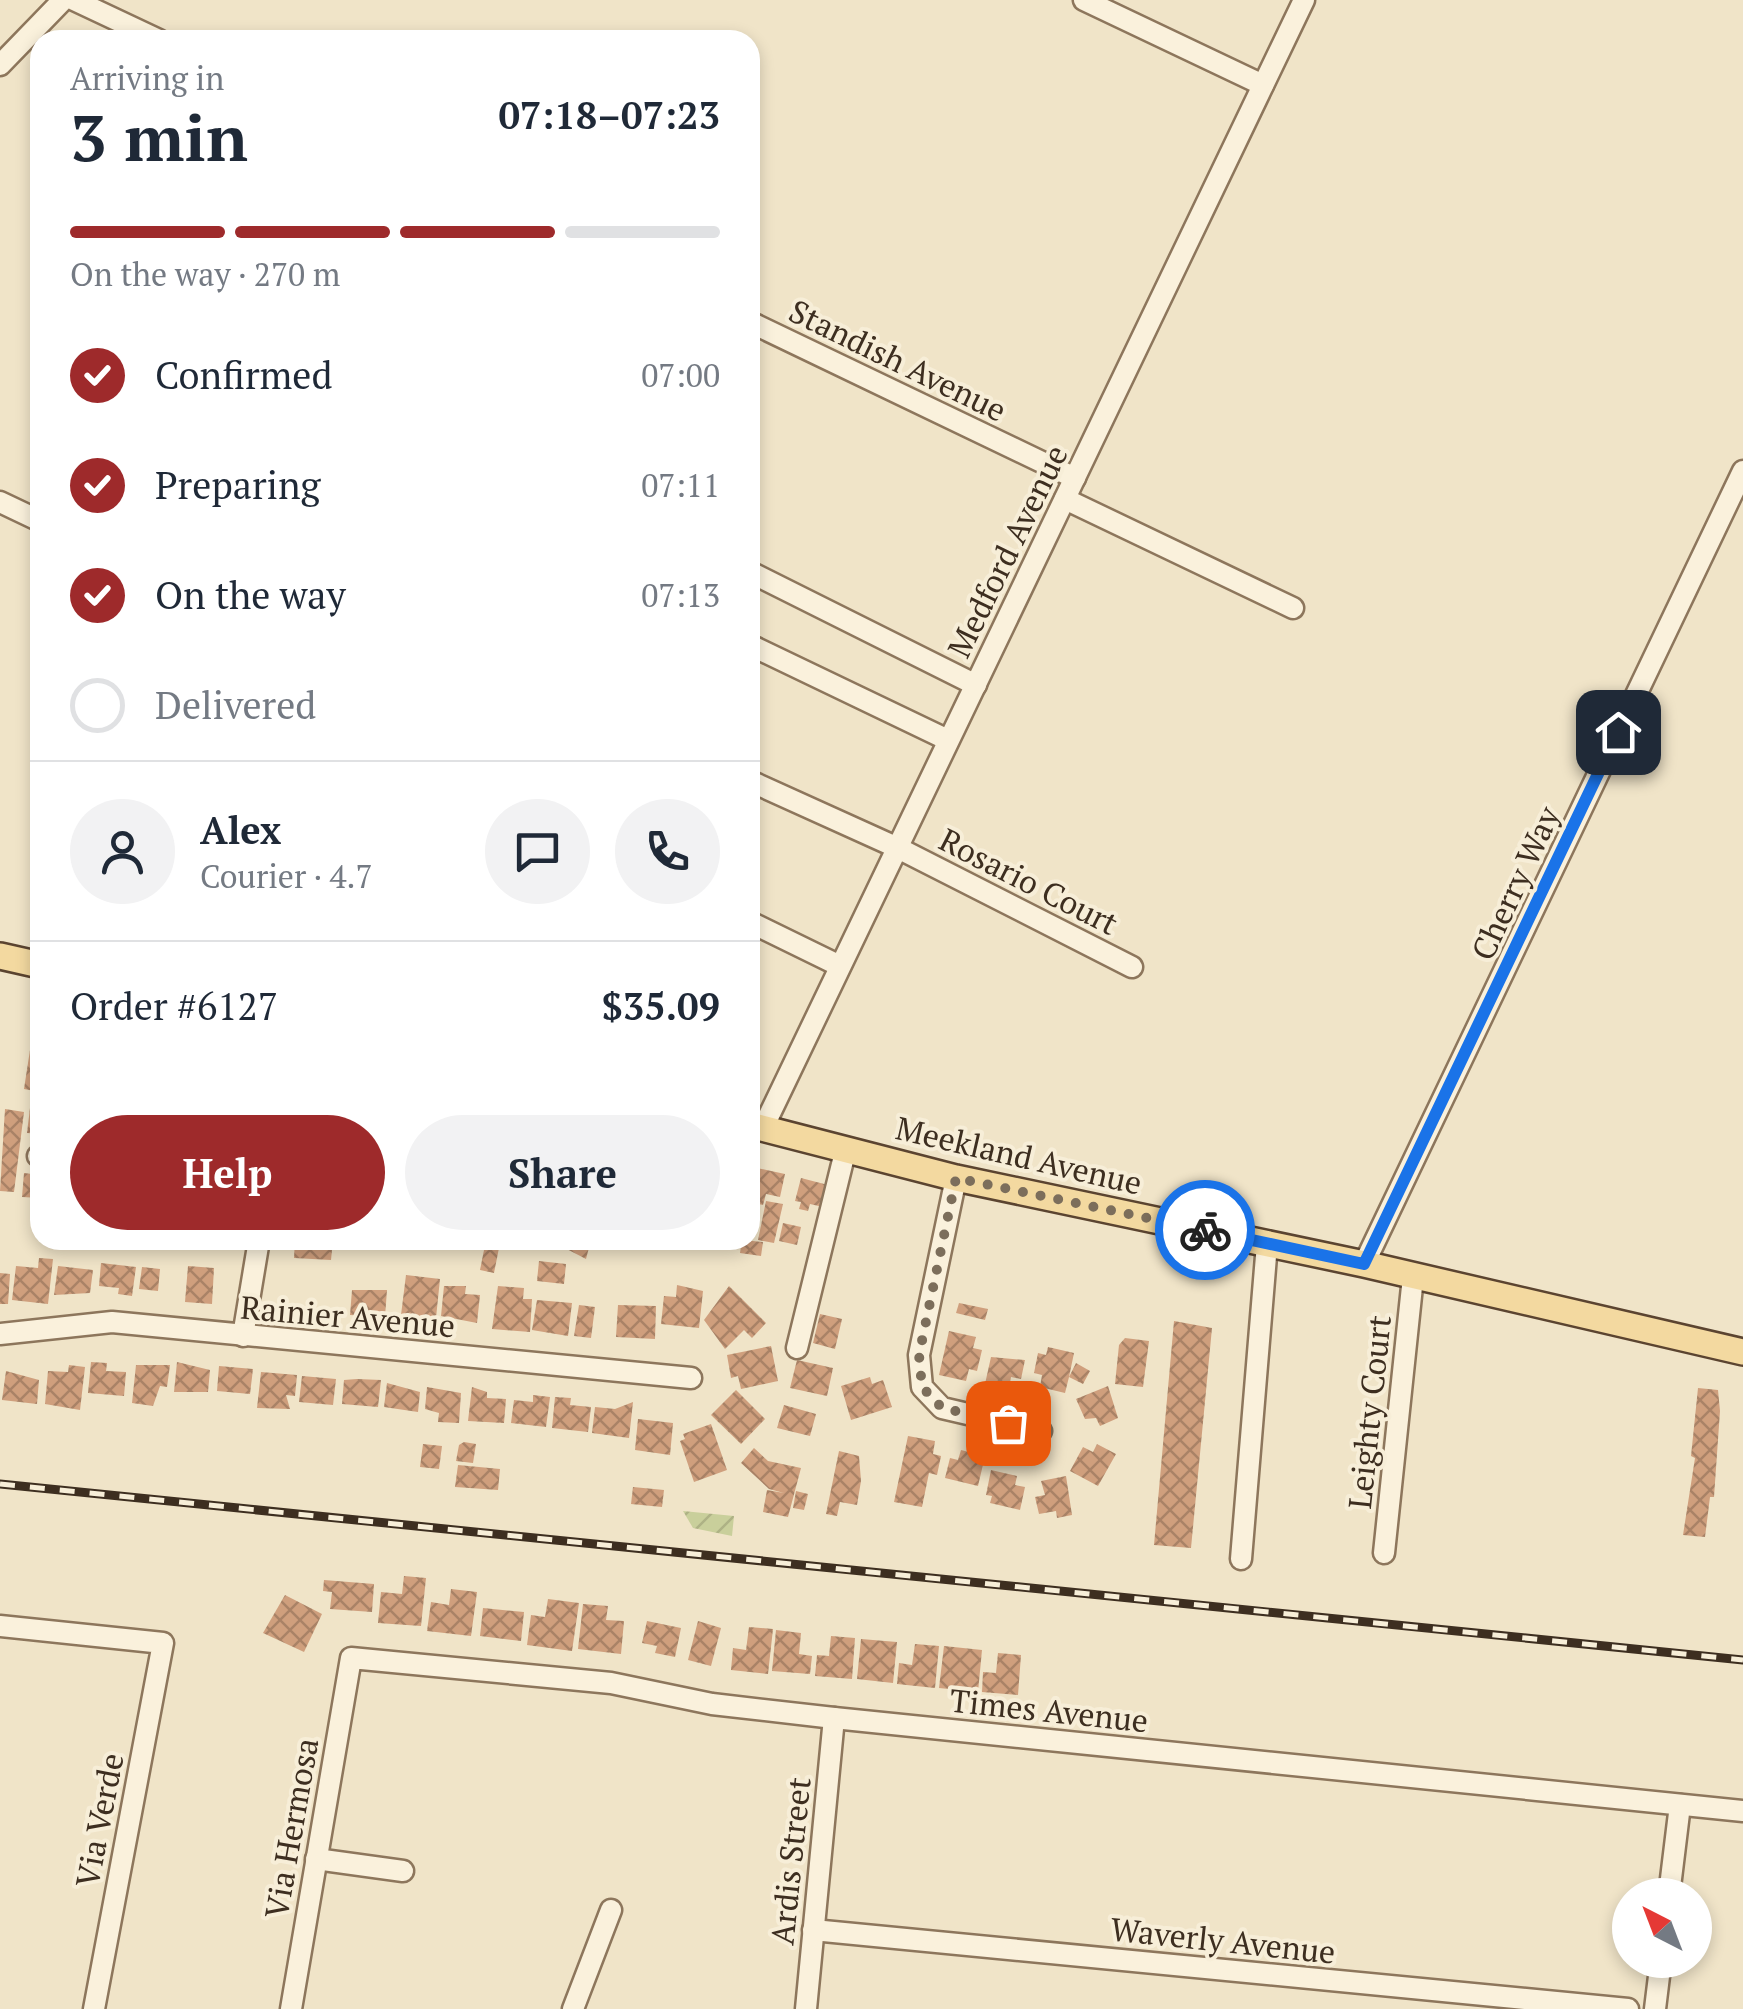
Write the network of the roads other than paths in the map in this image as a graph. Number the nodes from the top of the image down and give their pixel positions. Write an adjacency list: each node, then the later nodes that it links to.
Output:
1 (63, 0): 5 (street)
2 (74, 0): 6 (street)
3 (1084, 0): 9 (street)
4 (1304, 0): 9 (street, Medford Avenue)
5 (34, 30)
6 (138, 30)
7 (30, 34): 8 (street)
8 (0, 65)
9 (1263, 85): 12 (street, Medford Avenue)
10 (760, 327): 12 (street, Standish Avenue)
11 (1743, 471): 34 (street, Cherry Way)
12 (1075, 478): 13 (street, Medford Avenue)
13 (1066, 498): 17 (street); 19 (street, Medford Avenue)
14 (0, 502): 15 (street)
15 (30, 516)
16 (760, 577): 19 (street)
17 (1293, 608)
18 (760, 651): 20 (street)
19 (976, 685): 20 (street, Medford Avenue)
20 (948, 740): 22 (street, Medford Avenue)
21 (760, 786): 22 (street, Rosario Court)
22 (898, 848): 26 (street, Medford Avenue); 27 (street, Rosario Court)
23 (760, 927): 26 (street)
24 (0, 956): 25 (main road)
25 (30, 963)
26 (840, 966): 28 (street, Medford Avenue)
27 (1132, 967)
28 (760, 1118)
29 (760, 1127): 30 (main road, Meekland Avenue)
30 (846, 1148): 31 (main road, Meekland Avenue); 38 (street)
31 (956, 1178): 32 (main road, Meekland Avenue); 41 (street)
32 (1267, 1244): 34 (main road, Meekland Avenue); 43 (street)
33 (257, 1250): 37 (street)
34 (1364, 1264): 35 (main road, Meekland Avenue)
35 (1414, 1277): 39 (main road, Meekland Avenue); 42 (street, Leighty Court)
36 (0, 1334): 37 (street, Rainier Avenue)
37 (243, 1336): 40 (street, Rainier Avenue)
38 (797, 1348)
39 (1743, 1352)
40 (691, 1378)
41 (1042, 1431)
42 (1384, 1553)
43 (1242, 1559)
44 (0, 1626): 55 (street, Via Verde)
45 (351, 1658): 46 (street, Times Avenue); 49 (street, Via Hermosa)
46 (834, 1718): 47 (street, Times Avenue); 53 (street, Ardis Street)
47 (1680, 1806): 48 (street, Times Avenue); 51 (street)
48 (1743, 1811)
49 (316, 1860): 50 (street); 56 (street, Via Hermosa)
50 (403, 1872)
51 (1671, 1878)
52 (612, 1910): 57 (street)
53 (813, 1930): 58 (street, Ardis Street); 59 (street, Waverly Avenue)
54 (1659, 1978): 60 (street)
55 (94, 2009)
56 (290, 2009)
57 (573, 2009)
58 (806, 2009)
59 (1628, 2009)
60 (1655, 2009)

